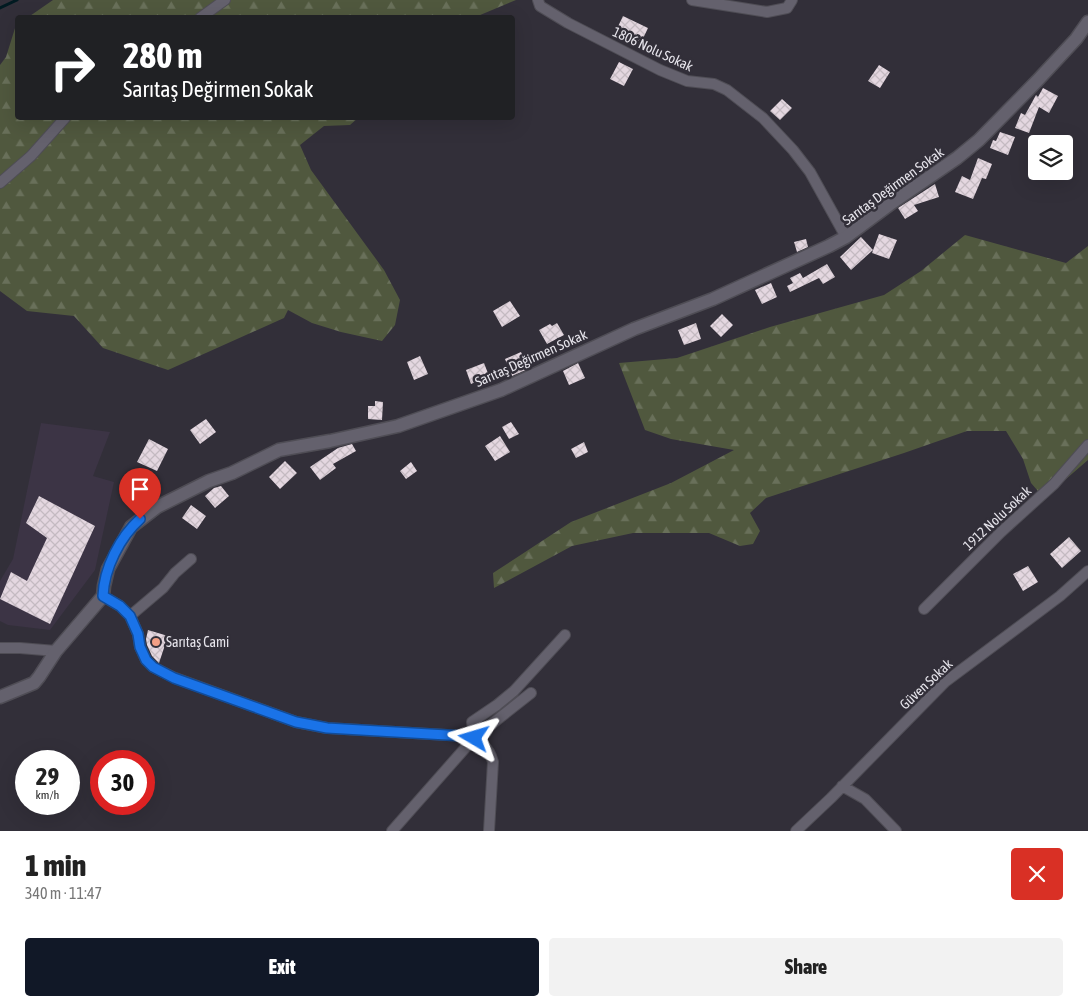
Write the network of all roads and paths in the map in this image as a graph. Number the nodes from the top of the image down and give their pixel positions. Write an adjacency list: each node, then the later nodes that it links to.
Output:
1 (225, 0): 5 (street)
2 (538, 0): 9 (street, 1806 Nolu Sokak)
3 (692, 0): 4 (street)
4 (792, 0)
5 (204, 15)
6 (1088, 22): 9 (street, Sarıtaş Değirmen Sokak)
7 (63, 120): 8 (street)
8 (0, 183)
9 (846, 237): 13 (street, Sarıtaş Değirmen Sokak)
10 (1088, 445): 14 (street, 1912 Nolu Sokak)
11 (191, 559): 15 (street)
12 (1088, 572): 22 (street, Güven Sokak)
13 (103, 596): 15 (street); 18 (street)
14 (924, 609)
15 (130, 616): 21 (street)
16 (565, 635): 21 (street)
17 (0, 648): 18 (street)
18 (56, 651): 20 (street)
19 (531, 693): 21 (street)
20 (0, 697)
21 (474, 738): 24 (street); 25 (street)
22 (842, 786): 23 (street, Güven Sokak); 26 (street)
23 (799, 830)
24 (392, 831)
25 (489, 831)
26 (896, 831)

